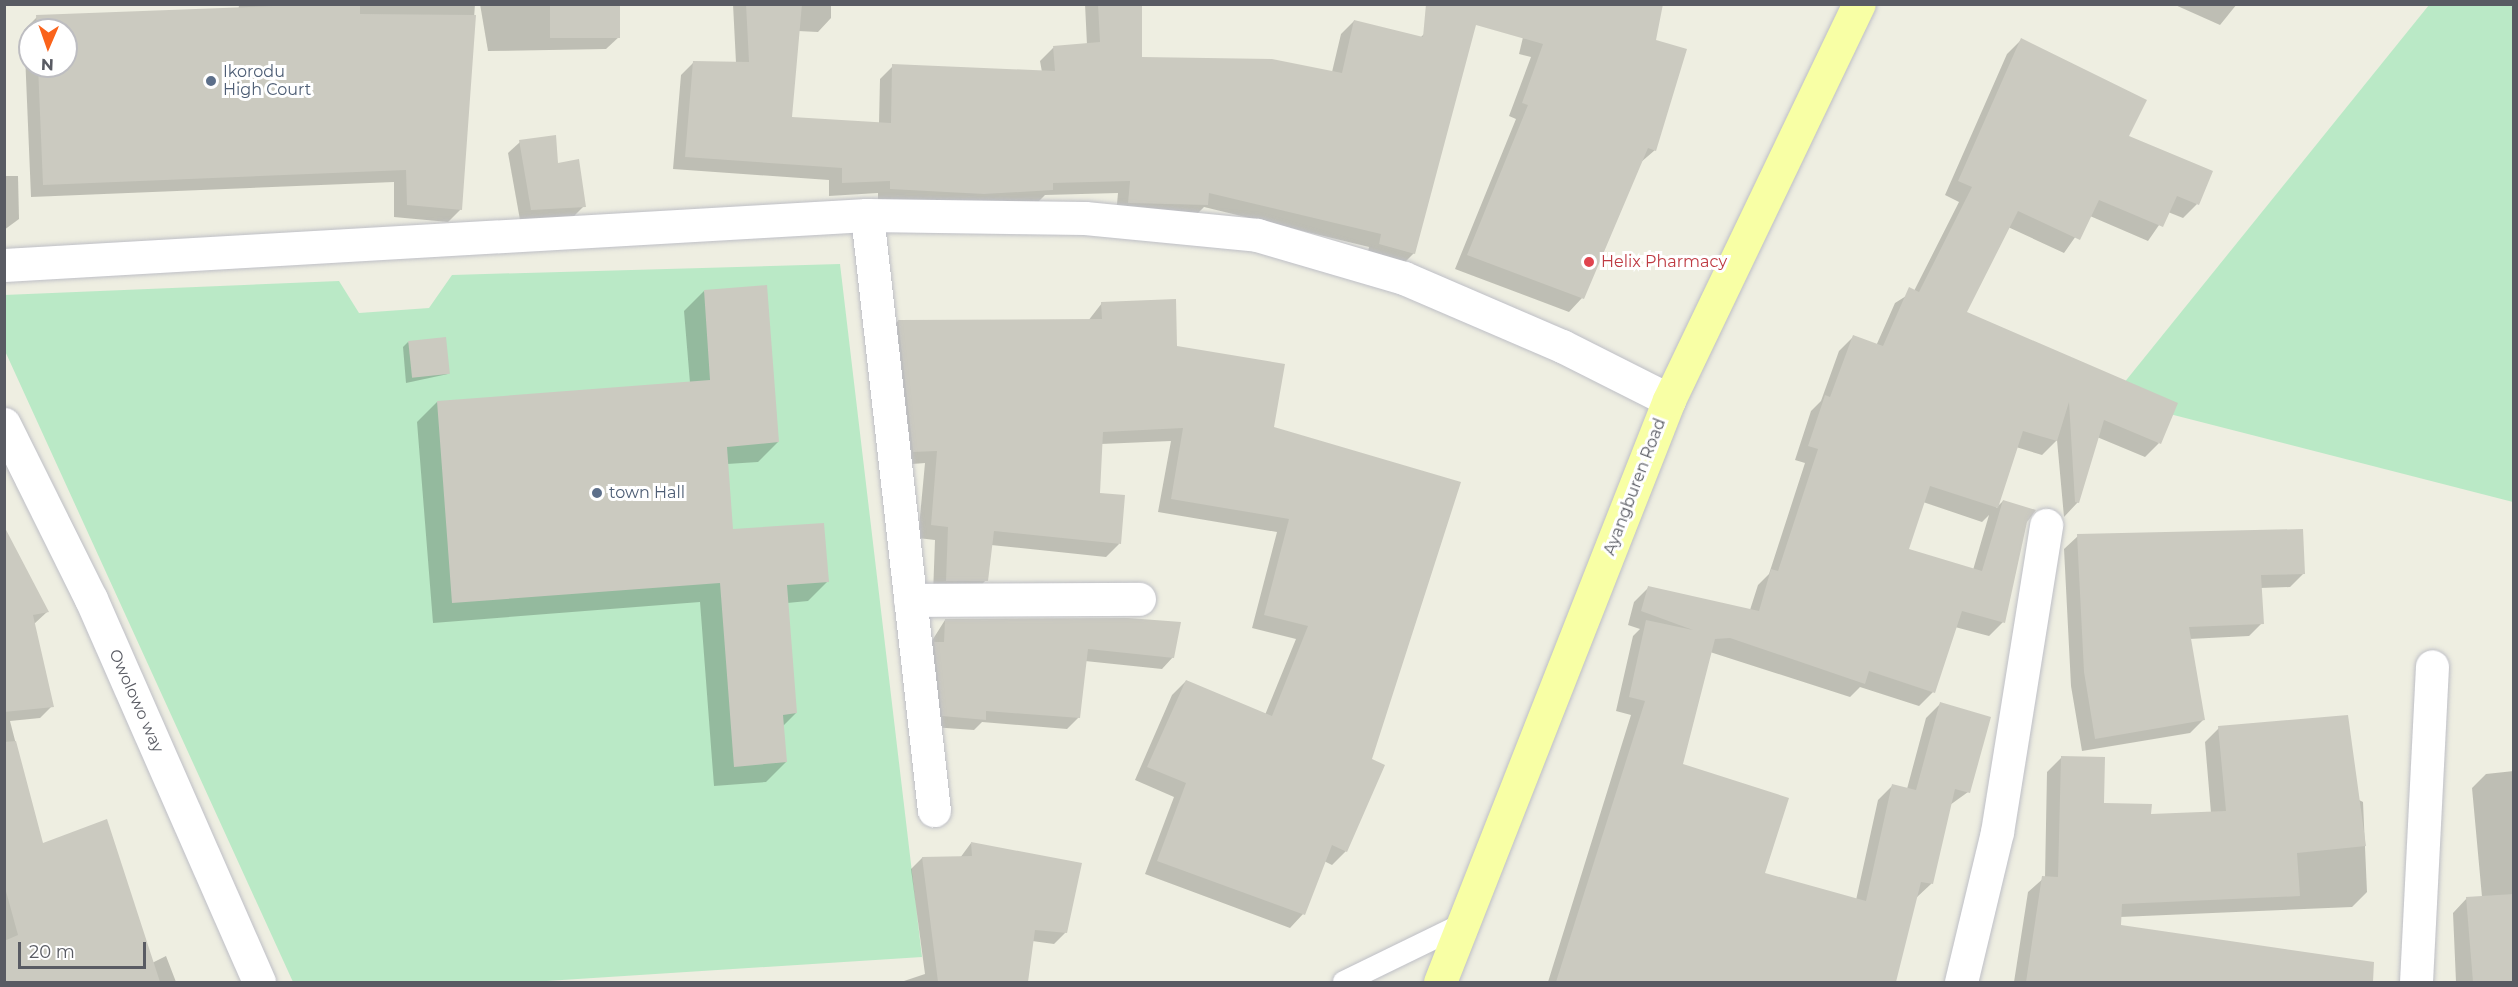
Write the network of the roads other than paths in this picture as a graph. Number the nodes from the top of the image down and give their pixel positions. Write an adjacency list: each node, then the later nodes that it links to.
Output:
1 (1859, 4): 4 (main road, Ayangburen Road)
2 (867, 215): 3 (street); 4 (street); 8 (street)
3 (4, 265)
4 (1669, 400): 11 (main road, Ayangburen Road)
5 (4, 424): 12 (street, Owolowo way)
6 (2046, 525): 15 (street)
7 (1139, 599): 8 (street)
8 (910, 600): 10 (street)
9 (2432, 666): 16 (street)
10 (934, 810)
11 (1463, 924): 13 (lane); 14 (main road, Ayangburen Road)
12 (259, 982)
13 (1344, 982)
14 (1440, 982)
15 (1961, 982)
16 (2416, 982)

